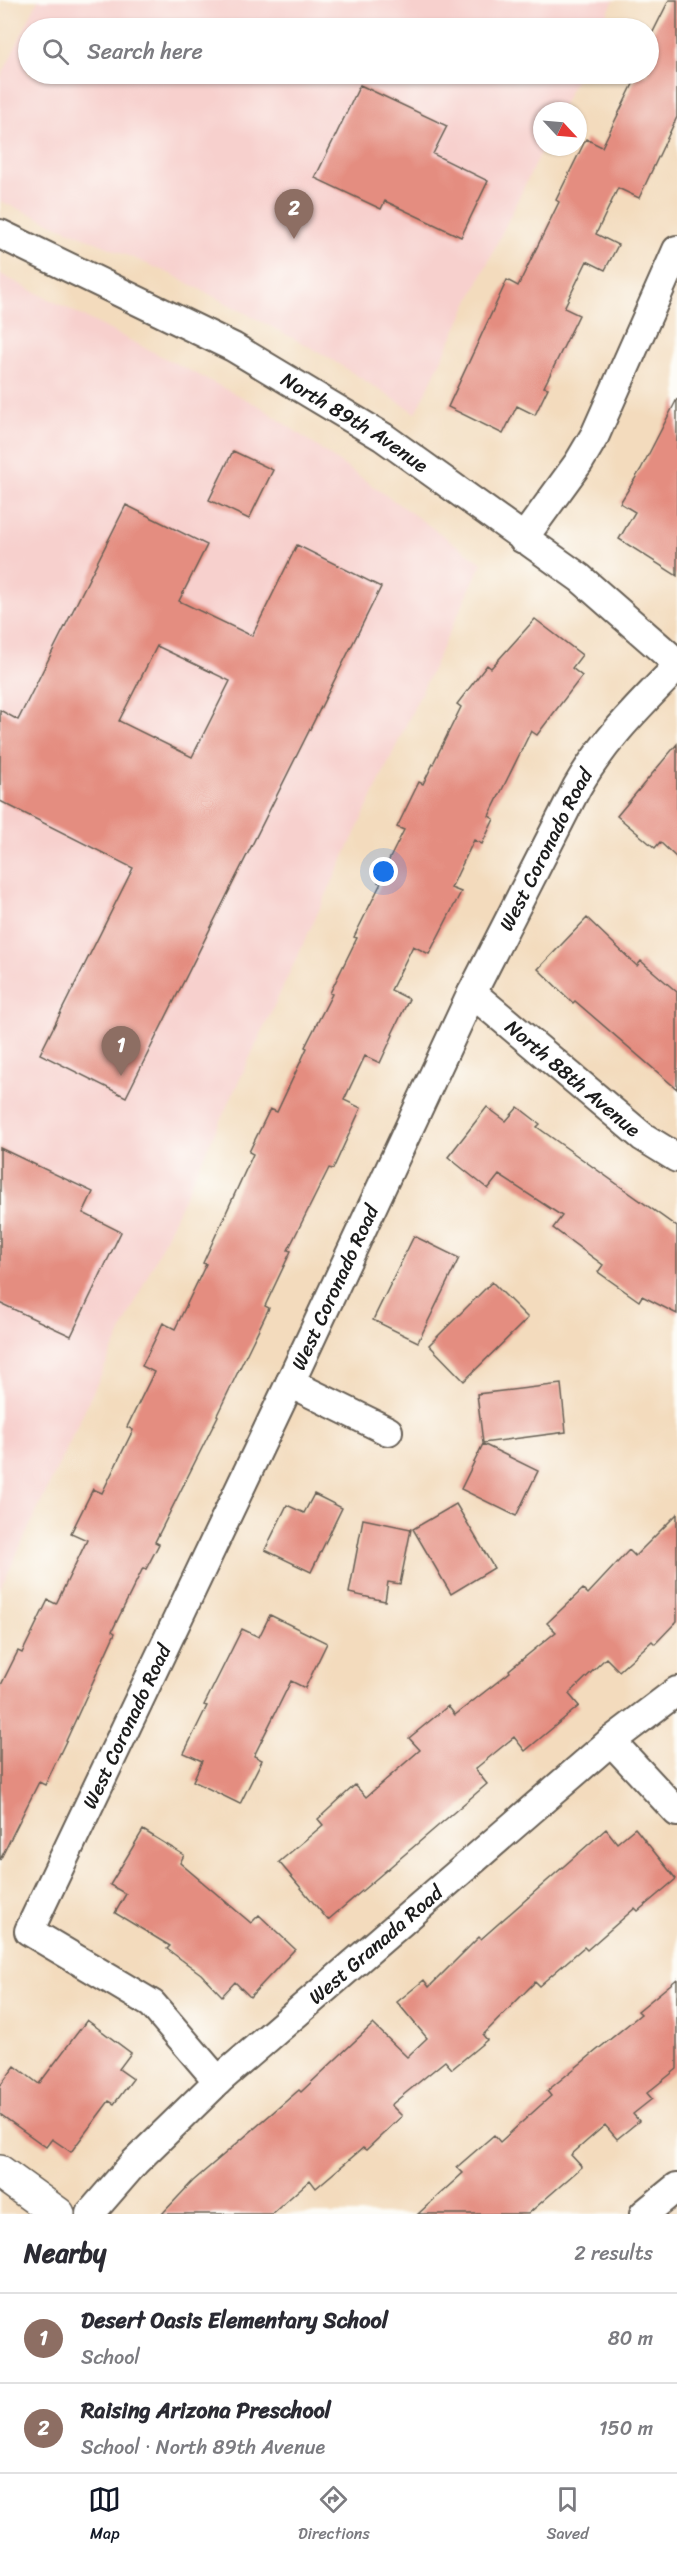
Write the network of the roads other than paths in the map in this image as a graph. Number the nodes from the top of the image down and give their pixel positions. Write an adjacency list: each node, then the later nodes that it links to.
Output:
1 (0, 234): 3 (street, North 89th Avenue)
2 (677, 250): 3 (street)
3 (523, 539): 4 (street, North 89th Avenue)
4 (677, 665): 5 (street, West Coronado Road)
5 (472, 993): 6 (street, North 88th Avenue); 7 (street, West Coronado Road)
6 (677, 1158)
7 (290, 1383): 8 (street); 12 (street, West Coronado Road)
8 (388, 1431)
9 (677, 1691): 10 (street, West Granada Road)
10 (611, 1741): 11 (street); 12 (street, West Granada Road)
11 (677, 1812)
12 (218, 2081): 16 (street, West Granada Road)
13 (0, 2172): 15 (street)
14 (677, 2187): 17 (street)
15 (58, 2214)
16 (90, 2214)
17 (644, 2214)

